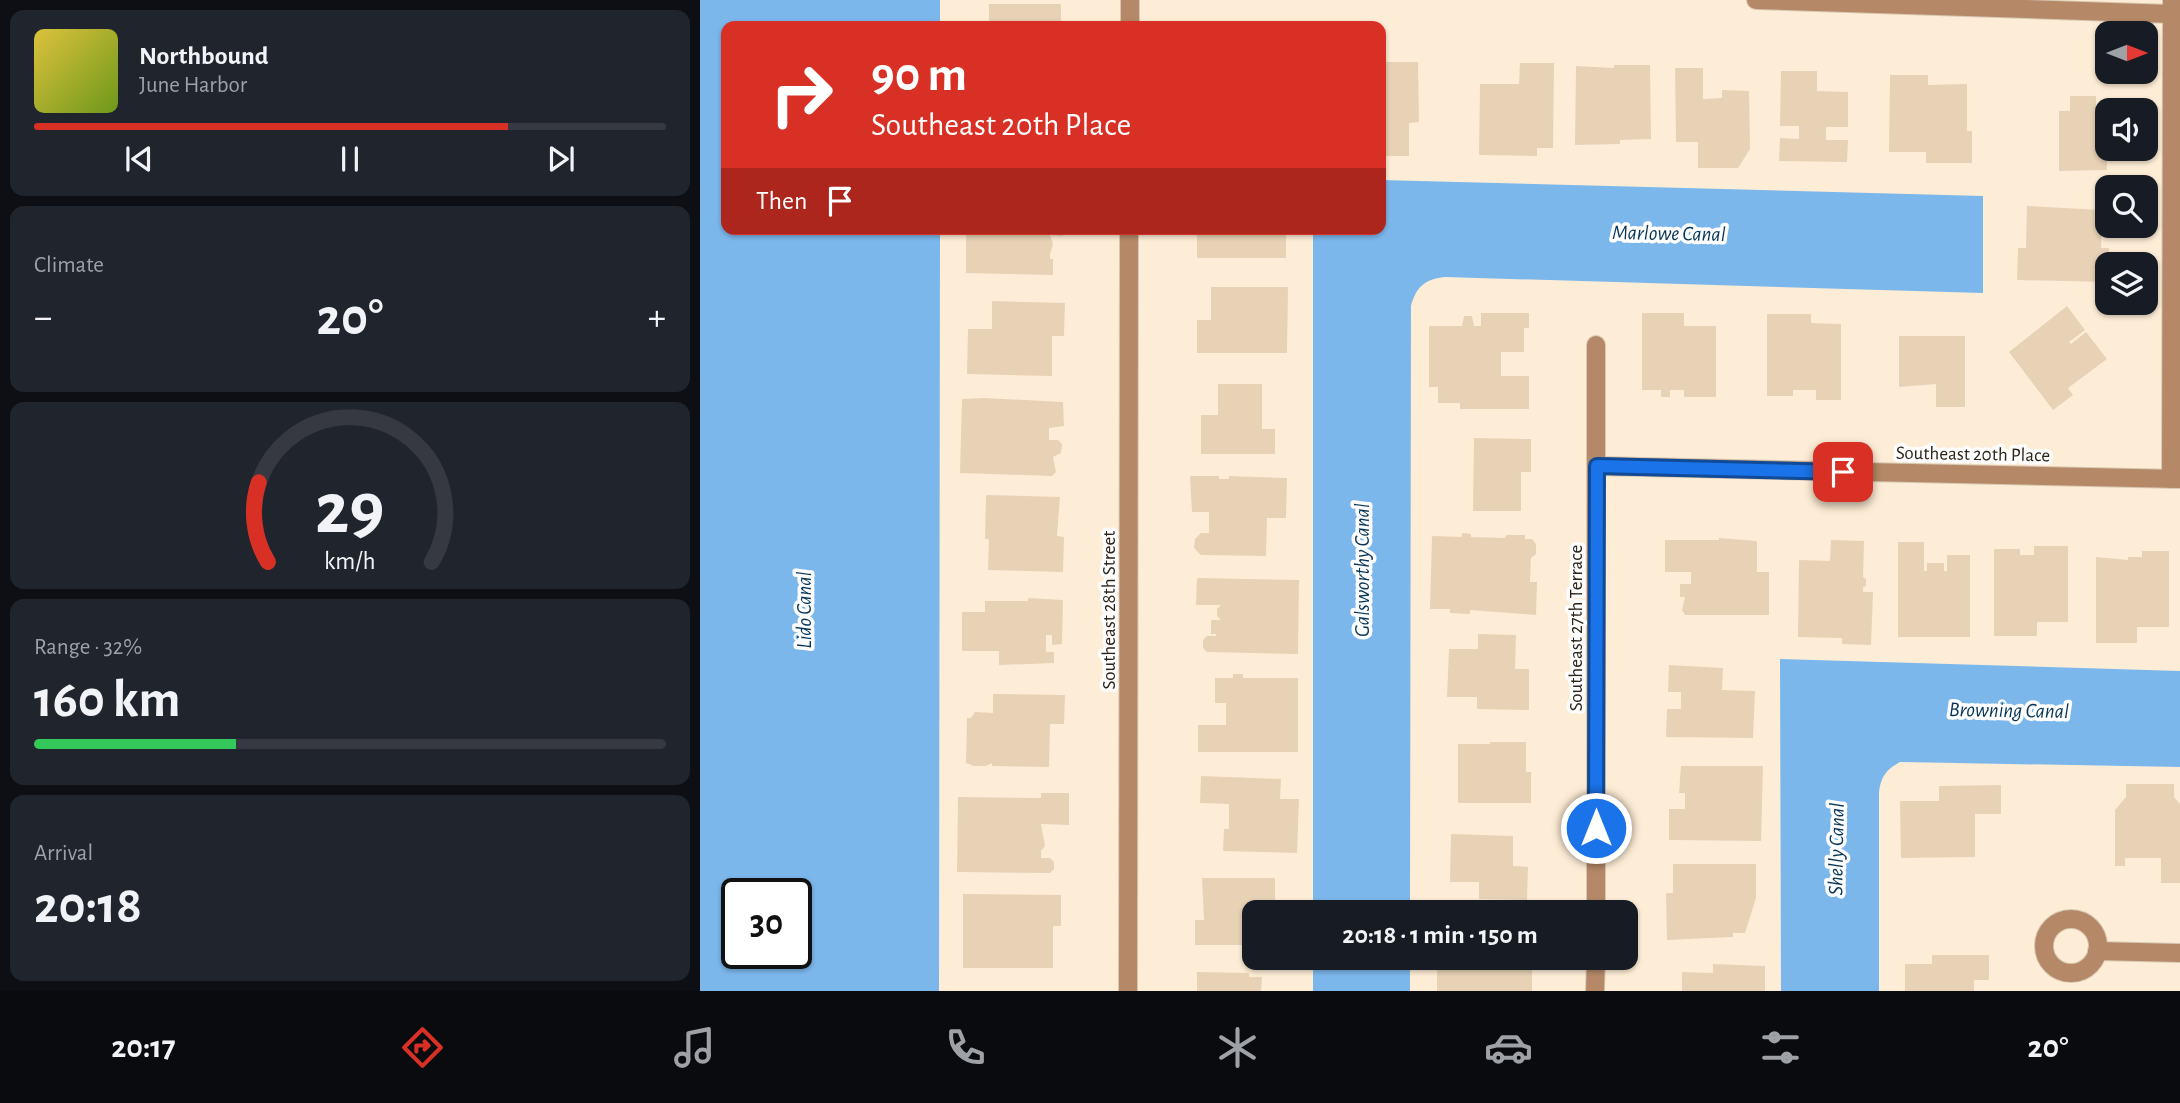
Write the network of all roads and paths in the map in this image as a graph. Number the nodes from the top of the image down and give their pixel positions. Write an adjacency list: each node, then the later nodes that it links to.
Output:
1 (1130, 0): 4 (street)
2 (1756, 0): 3 (street)
3 (2172, 7): 8 (street)
4 (1130, 21)
5 (1129, 235): 13 (street, Southeast 28th Street)
6 (1596, 345): 7 (street, Southeast 27th Terrace)
7 (1597, 466): 8 (street, Southeast 20th Place); 9 (street, Southeast 27th Terrace)
8 (2175, 479)
9 (1596, 900)
10 (2097, 951): 11 (street)
11 (2180, 953)
12 (1595, 970): 14 (street)
13 (1129, 991)
14 (1595, 991)

